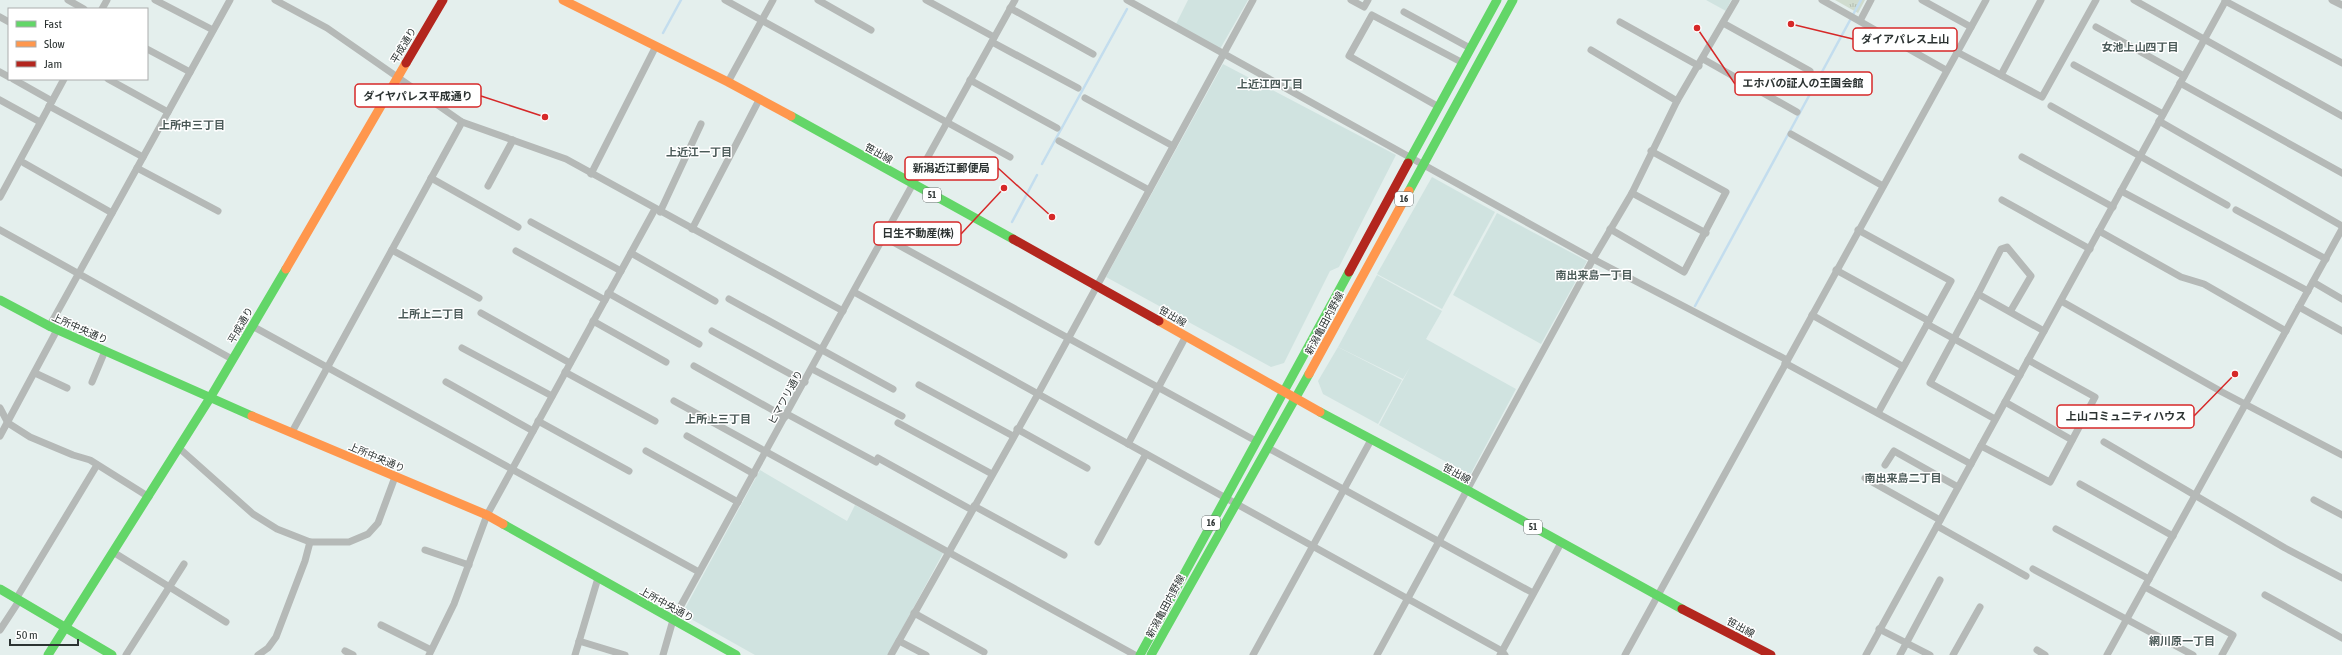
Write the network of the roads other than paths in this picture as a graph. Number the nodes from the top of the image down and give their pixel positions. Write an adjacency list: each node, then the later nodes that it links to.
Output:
1 (68, 0): 29 (street)
2 (155, 0): 38 (street)
3 (230, 0): 38 (street)
4 (275, 0): 59 (street)
5 (443, 0): 59 (main road, 平成通り)
6 (564, 0): 42 (main road, 笹出線 / 51)
7 (725, 0): 32 (street)
8 (773, 0): 32 (street)
9 (818, 0): 39 (street)
10 (926, 0): 40 (street)
11 (1015, 0): 30 (street, ヒマワリ通り)
12 (1127, 0): 48 (street)
13 (1253, 0): 48 (street)
14 (1351, 0): 15 (street)
15 (1368, 0)
16 (1496, 0): 43 (main road, 新潟亀田内野線 / 16)
17 (1513, 0): 95 (main road, 新潟亀田内野線 / 16)
18 (1736, 0): 35 (street)
19 (1822, 0): 33 (street)
20 (1871, 0): 33 (street)
21 (1922, 0): 36 (street)
22 (1986, 0): 36 (street)
23 (2041, 0): 57 (street)
24 (2096, 0): 57 (street)
25 (2134, 0): 41 (street)
26 (2226, 0): 41 (street); 51 (street)
27 (2332, 0): 28 (street)
28 (2342, 5)
29 (82, 8)
30 (1010, 8): 40 (street, ヒマワリ通り); 47 (street)
31 (1404, 12): 43 (street)
32 (762, 20): 64 (street); 78 (street)
33 (1858, 20): 55 (street)
34 (1620, 22): 53 (street)
35 (1723, 23): 49 (street); 54 (street)
36 (1971, 27): 46 (street)
37 (2096, 28): 58 (street)
38 (213, 30): 56 (street)
39 (871, 30)
40 (993, 39): 63 (street, ヒマワリ通り); 66 (street)
41 (2204, 40): 58 (street); 77 (street)
42 (656, 46): 64 (main road, 笹出線 / 51); 98 (street)
43 (1470, 48): 50 (main road, 新潟亀田内野線 / 16)
44 (148, 50): 56 (street)
45 (1591, 50): 70 (street)
46 (1957, 52): 55 (street); 57 (street)
47 (1093, 54)
48 (1223, 54): 87 (street); 90 (street)
49 (1703, 59): 53 (street); 75 (street)
50 (1462, 63): 73 (main road, 新潟亀田内野線 / 16); 73 (street)
51 (2342, 63)
52 (2074, 65): 76 (street)
53 (1699, 66): 70 (street)
54 (1810, 70)
55 (1946, 70): 102 (street)
56 (190, 72): 74 (street)
57 (2001, 74)
58 (2184, 76): 65 (street)
59 (397, 77): 81 (street); 153 (main road, 平成通り)
60 (15, 80): 71 (street)
61 (63, 80): 71 (street)
62 (110, 80): 74 (street)
63 (970, 80): 78 (street, ヒマワリ通り); 83 (street)
64 (728, 82): 69 (main road, 笹出線 / 51)
65 (2180, 83): 76 (street); 97 (street)
66 (1078, 88)
67 (1085, 98): 87 (street)
68 (0, 100): 80 (street)
69 (759, 100): 100 (main road, 笹出線 / 51); 117 (street)
70 (1677, 101): 88 (street)
71 (51, 103): 80 (street); 91 (street)
72 (2052, 106): 89 (street)
73 (1439, 107): 90 (main road, 新潟亀田内野線 / 16)
74 (168, 112): 91 (street)
75 (1796, 112)
76 (2164, 114): 79 (street)
77 (2342, 116)
78 (947, 121): 92 (street); 100 (street, ヒマワリ通り)
79 (2159, 121): 89 (street); 116 (street)
80 (40, 122): 106 (street)
81 (462, 122): 85 (street); 99 (street)
82 (702, 124): 112 (street)
83 (1057, 128)
84 (1791, 134): 102 (street)
85 (513, 140): 98 (street); 101 (street)
86 (1059, 140): 103 (street)
87 (1173, 146): 103 (street)
88 (1651, 151): 105 (street); 122 (street)
89 (2141, 155): 104 (street); 108 (street)
90 (1412, 156): 95 (street); 185 (main road, 新潟亀田内野線 / 16)
91 (143, 157): 96 (street)
92 (1010, 157)
93 (2022, 157): 109 (street)
94 (24, 163): 113 (street)
95 (1423, 163): 128 (street); 189 (main road, 新潟亀田内野線 / 16)
96 (137, 168): 111 (street); 113 (street)
97 (2342, 173)
98 (591, 174): 112 (street)
99 (431, 178): 115 (street); 125 (street)
100 (912, 184): 123 (street, ヒマワリ通り); 134 (main road, 笹出線 / 51)
101 (488, 186)
102 (1883, 186): 120 (street)
103 (1149, 190): 134 (street)
104 (2121, 191): 109 (street); 135 (street)
105 (1632, 193): 118 (street); 122 (street)
106 (0, 197)
107 (2002, 200): 124 (street)
108 (2227, 206)
109 (2113, 207): 121 (street)
110 (2236, 210): 129 (street)
111 (218, 211)
112 (658, 211): 117 (street); 127 (street)
113 (112, 213): 132 (street)
114 (531, 222): 131 (street)
115 (518, 227)
116 (2342, 227): 129 (street)
117 (692, 228): 147 (street)
118 (1610, 229): 122 (street); 128 (street)
119 (0, 230): 132 (street)
120 (1858, 230): 130 (street); 152 (street)
121 (2100, 231): 124 (street); 157 (street)
122 (1706, 233)
123 (882, 236): 136 (street, ヒマワリ通り); 161 (street)
124 (2090, 249): 145 (street)
125 (392, 250): 139 (street); 173 (street)
126 (516, 251): 143 (street)
127 (631, 253): 131 (street); 144 (street)
128 (1593, 259): 169 (street); 231 (street)
129 (2326, 259): 133 (street)
130 (1836, 270): 150 (street); 152 (street)
131 (621, 271): 137 (street)
132 (80, 275): 154 (street); 166 (street)
133 (2313, 282): 135 (street); 141 (street)
134 (1097, 285): 159 (main road, 笹出線 / 51); 161 (street)
135 (2308, 291): 146 (street)
136 (854, 292): 147 (street, ヒマワリ通り); 186 (street)
137 (608, 293): 143 (street); 162 (street)
138 (1978, 294): 148 (street); 148 (street); 160 (street)
139 (480, 298)
140 (729, 299): 164 (street)
141 (2342, 299)
142 (0, 300): 154 (main road, 上所中央通り)
143 (604, 300): 151 (street)
144 (715, 301)
145 (2061, 301): 156 (street); 192 (street)
146 (2299, 307): 157 (street); 158 (street)
147 (843, 311): 164 (street, ヒマワリ通り)
148 (2010, 312): 156 (street)
149 (481, 313): 170 (street)
150 (1812, 315): 169 (street); 172 (street)
151 (594, 321): 168 (street); 170 (street)
152 (1928, 323): 160 (street); 172 (street)
153 (252, 326): 166 (main road, 平成通り); 173 (street)
154 (53, 328): 165 (main road, 上所中央通り); 176 (street)
155 (712, 331): 180 (street)
156 (2044, 331): 167 (street)
157 (2286, 331): 192 (street)
158 (2342, 331)
159 (1186, 336): 183 (street); 185 (main road, 笹出線 / 51)
160 (1954, 338): 177 (street); 196 (street)
161 (1068, 339): 183 (street); 186 (street)
162 (699, 344)
163 (462, 348): 187 (street)
164 (822, 350): 174 (street, ヒマワリ通り); 184 (street)
165 (105, 351): 178 (street); 188 (main road, 上所中央通り)
166 (232, 359): 188 (main road, 平成通り)
167 (2028, 360): 177 (street); 207 (street)
168 (666, 362)
169 (1786, 362): 194 (street); 267 (street)
170 (570, 363): 175 (street)
171 (694, 366): 195 (street)
172 (1902, 366): 194 (street)
173 (327, 368): 202 (street); 222 (street)
174 (812, 369): 180 (street, ヒマワリ通り); 225 (street)
175 (565, 372): 187 (street); 198 (street)
176 (35, 373): 182 (street); 199 (street)
177 (2020, 375): 191 (street)
178 (92, 382)
179 (446, 382): 201 (street)
180 (805, 382): 195 (street, ヒマワリ通り)
181 (919, 385): 205 (street)
182 (66, 388)
183 (1158, 388): 208 (street); 210 (street)
184 (893, 389)
185 (1284, 392): 189 (main road, 笹出線 / 51); 208 (main road, 新潟亀田内野線 / 16)
186 (1038, 394): 200 (street); 210 (street)
187 (552, 396): 197 (street)
188 (210, 398): 202 (main road, 上所中央通り); 212 (main road, 平成通り)
189 (1295, 399): 206 (main road, 笹出線 / 51); 213 (main road, 新潟亀田内野線 / 16)
190 (674, 401): 215 (street)
191 (2005, 402): 196 (street); 207 (street)
192 (2246, 404): 217 (street); 232 (street)
193 (0, 408): 199 (street)
194 (1878, 413): 218 (street)
195 (786, 415): 215 (street, ヒマワリ通り); 238 (street)
196 (1995, 419): 211 (street)
197 (538, 421): 201 (street); 223 (street)
198 (655, 422)
199 (8, 423): 203 (street); 219 (street)
200 (1017, 430): 205 (street); 221 (street)
201 (533, 431): 222 (street)
202 (292, 432): 226 (main road, 上所中央通り)
203 (0, 436)
204 (687, 436): 224 (street)
205 (1013, 436): 225 (street)
206 (1371, 440): 230 (street); 231 (main road, 笹出線 / 51)
207 (2072, 440): 211 (street)
208 (1256, 441): 234 (main road, 新潟亀田内野線 / 16)
209 (2104, 442): 232 (street)
210 (1128, 444): 216 (street)
211 (1981, 446): 218 (street)
212 (179, 448): 233 (main road, 平成通り); 244 (street)
213 (1268, 448): 230 (street); 237 (main road, 新潟亀田内野線 / 16)
214 (646, 451): 236 (street)
215 (766, 451): 224 (street, ヒマワリ通り); 251 (street)
216 (1146, 454): 234 (street); 245 (street)
217 (2342, 455)
218 (1971, 464): 229 (street)
219 (97, 465): 233 (street); 269 (street)
220 (1884, 465): 229 (street)
221 (1087, 468)
222 (512, 470): 239 (street); 256 (street)
223 (629, 471)
224 (754, 474): 236 (street, ヒマワリ通り)
225 (992, 474): 238 (street)
226 (395, 477): 239 (main road, 上所中央通り); 244 (street)
227 (1865, 478): 241 (street)
228 (2080, 484): 243 (street)
229 (1958, 487): 241 (street)
230 (1344, 490): 246 (street); 248 (street)
231 (1467, 490): 246 (street); 247 (main road, 笹出線 / 51)
232 (2195, 496): 243 (street); 259 (street)
233 (149, 497): 250 (main road, 平成通り)
234 (1226, 498): 237 (street); 301 (main road, 新潟亀田内野線 / 16)
235 (2314, 500): 240 (street)
236 (738, 502): 256 (street, ヒマワリ通り)
237 (1237, 503): 248 (street); 302 (main road, 新潟亀田内野線 / 16)
238 (973, 508): 251 (street); 252 (street)
239 (487, 515): 254 (street); 258 (main road, 上所中央通り)
240 (2342, 516)
241 (1938, 523): 257 (street); 277 (street)
242 (2056, 529): 260 (street)
243 (2173, 536): 260 (street)
244 (310, 542): 292 (street)
245 (1098, 542)
246 (1440, 542): 265 (street); 268 (street)
247 (1561, 543): 265 (street); 267 (main road, 笹出線 / 51)
248 (1313, 545): 268 (street); 303 (street)
249 (425, 550): 254 (street)
250 (114, 552): 263 (street); 276 (main road, 平成通り)
251 (948, 552): 271 (street); 300 (street)
252 (1064, 556)
253 (184, 564): 263 (street)
254 (468, 565): 285 (street)
255 (2033, 569): 273 (street)
256 (699, 572): 272 (street, ヒマワリ通り)
257 (2026, 576)
258 (598, 578): 272 (main road, 上所中央通り); 280 (street)
259 (2342, 578)
260 (2149, 579): 262 (street)
261 (1940, 580): 282 (street)
262 (2145, 587): 273 (street); 313 (street)
263 (170, 588): 274 (street); 291 (street)
264 (0, 589): 269 (main road)
265 (1533, 593): 288 (street)
266 (2265, 595): 279 (street)
267 (1656, 596): 304 (street); 305 (main road, 笹出線 / 51)
268 (1408, 598): 287 (street); 288 (street)
269 (18, 600): 276 (main road); 278 (street)
270 (1980, 607): 309 (street)
271 (914, 613): 281 (street); 286 (street)
272 (673, 620): 296 (street, ヒマワリ通り); 297 (main road, 上所中央通り)
273 (2126, 620): 311 (street); 312 (street)
274 (226, 622)
275 (381, 625): 285 (street)
276 (66, 628): 289 (main road, 平成通り); 290 (main road)
277 (1879, 629): 282 (street); 306 (street)
278 (0, 630)
279 (2342, 638)
280 (579, 640): 294 (street); 295 (street)
281 (899, 641): 298 (street); 299 (street)
282 (1907, 642): 307 (street); 308 (street)
283 (2037, 650): 310 (street)
284 (345, 651): 293 (street)
285 (430, 652)
286 (984, 652)
287 (1380, 654)
288 (1503, 654)
289 (48, 655)
290 (112, 655)
291 (126, 655)
292 (258, 655)
293 (353, 655)
294 (575, 655)
295 (625, 655)
296 (663, 655)
297 (736, 655)
298 (891, 655)
299 (926, 655)
300 (1135, 655)
301 (1140, 655)
302 (1151, 655)
303 (1254, 655)
304 (1625, 655)
305 (1771, 655)
306 (1866, 655)
307 (1900, 655)
308 (1930, 655)
309 (1953, 655)
310 (2045, 655)
311 (2107, 655)
312 (2193, 655)
313 (2222, 655)

